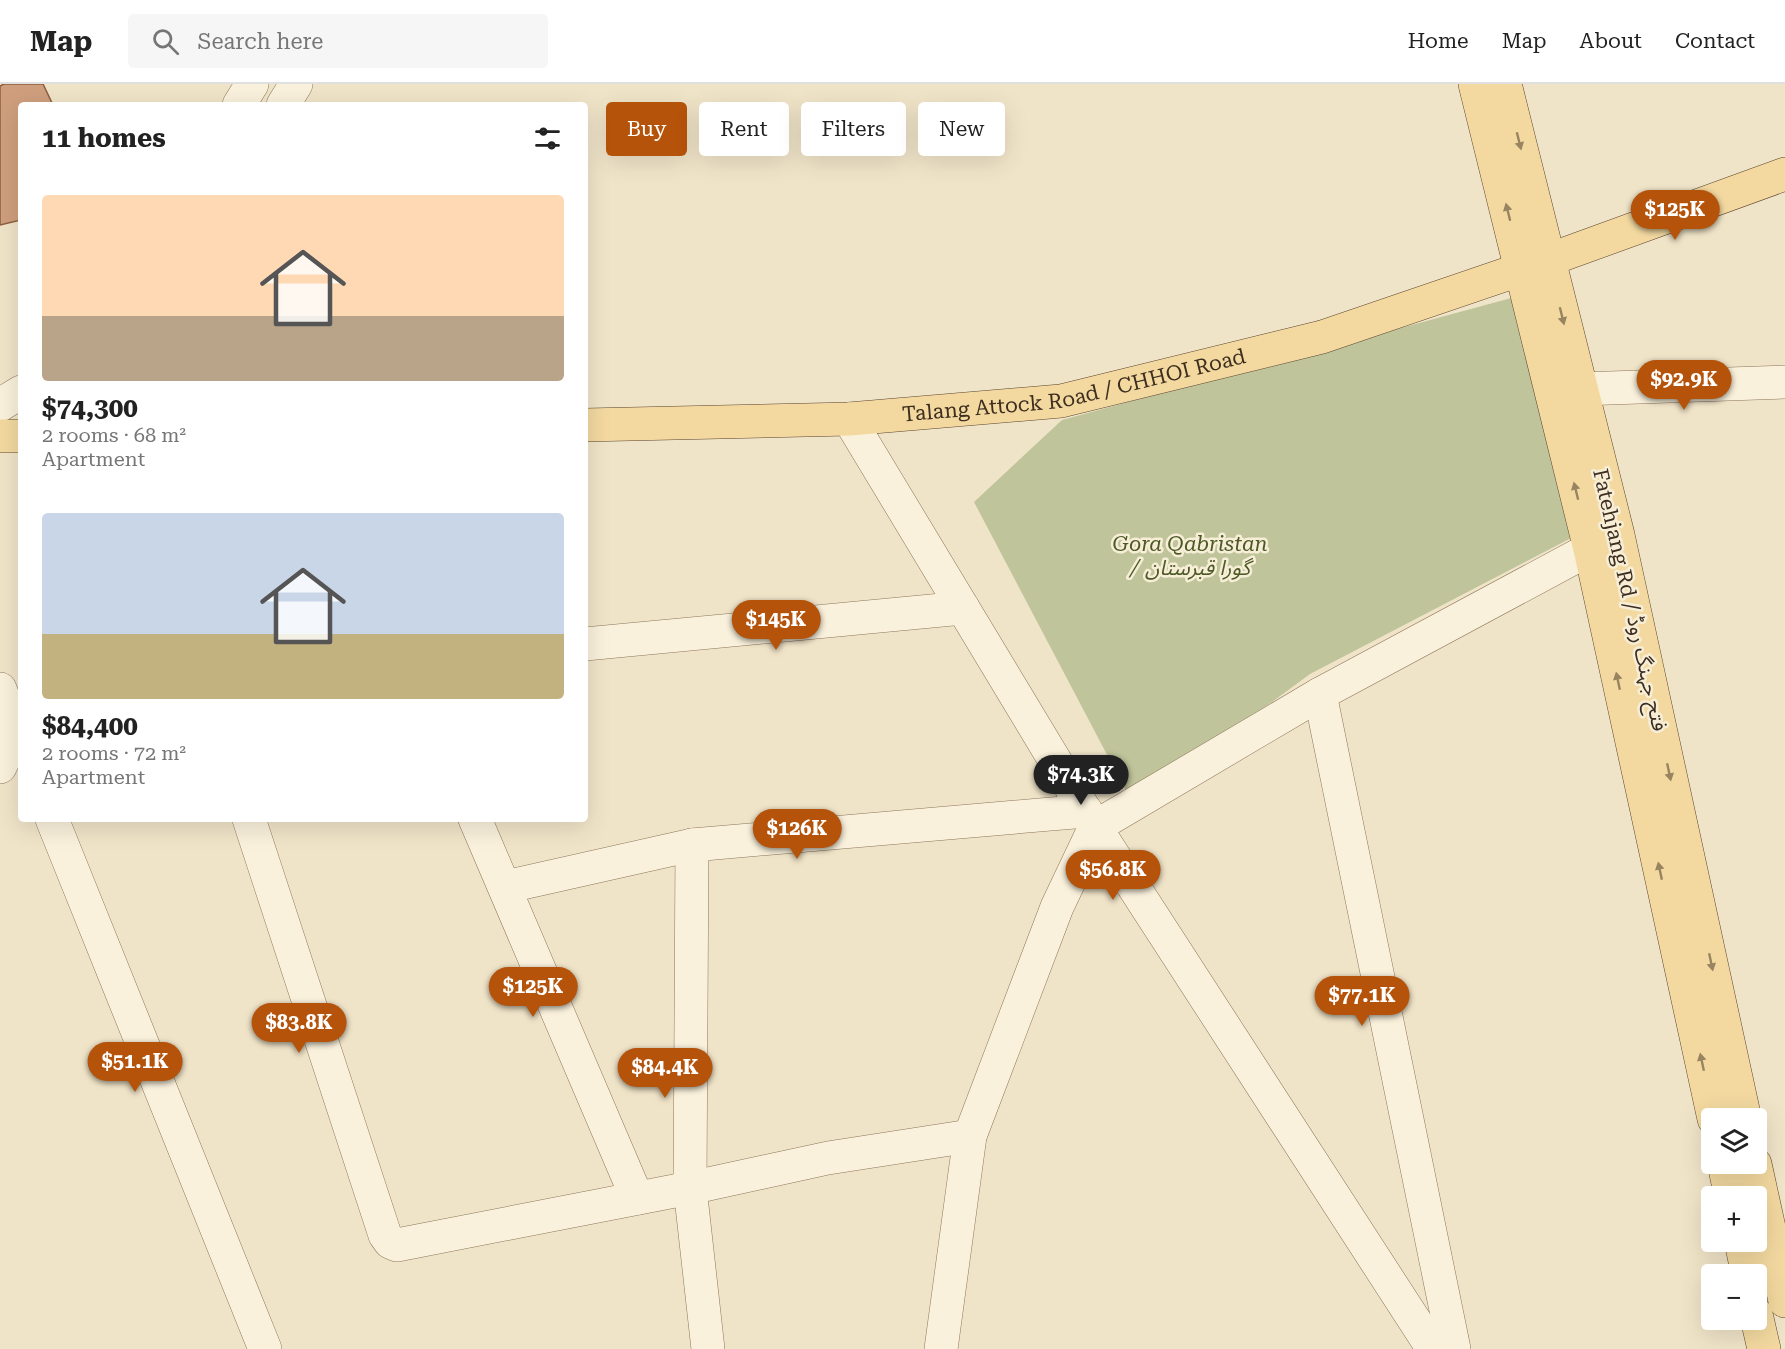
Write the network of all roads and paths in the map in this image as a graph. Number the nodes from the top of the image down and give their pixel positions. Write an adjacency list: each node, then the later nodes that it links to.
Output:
1 (252, 84): 5 (street)
2 (296, 84): 6 (street)
3 (1475, 84): 8 (main road, Fatehjang Rd / فتح جہنگ روڈ, one-way to 3)
4 (1505, 84): 8 (main road, Fatehjang Rd / فتح جہنگ روڈ, one-way to 8)
5 (241, 102)
6 (285, 102)
7 (1785, 174): 8 (main road, Talang Attock Road / CHHOI Road)
8 (1535, 264): 10 (main road, Fatehjang Rd / فتح جہنگ روڈ, one-way to 10); 13 (main road, Talang Attock Road / CHHOI Road); 17 (main road, Fatehjang Rd / فتح جہنگ روڈ, one-way to 8)
9 (1785, 382): 10 (street)
10 (1580, 389): 32 (main road, Fatehjang Rd / فتح جہنگ روڈ, one-way to 32)
11 (18, 394): 12 (street)
12 (0, 405)
13 (849, 419): 14 (main road, Talang Attock Road / CHHOI Road); 18 (street)
14 (588, 425)
15 (0, 436): 16 (main road)
16 (18, 436)
17 (1590, 549): 21 (street); 31 (main road, Fatehjang Rd / فتح جہنگ روڈ, one-way to 17)
18 (963, 608): 19 (street); 25 (street)
19 (588, 644)
20 (0, 689): 22 (street)
21 (1320, 694): 25 (street); 43 (street)
22 (18, 734)
23 (18, 738): 24 (street)
24 (0, 767)
25 (1090, 819): 29 (street); 33 (street); 42 (street)
26 (53, 822): 39 (street)
27 (250, 822): 36 (street)
28 (476, 822): 30 (street)
29 (692, 845): 30 (street); 35 (street)
30 (505, 887): 36 (street)
31 (1712, 1108)
32 (1743, 1108)
33 (970, 1136): 35 (street); 41 (street)
34 (1757, 1174): 37 (main road)
35 (690, 1188): 36 (street); 40 (street)
36 (637, 1198)
37 (1785, 1301)
38 (1760, 1330): 44 (main road)
39 (264, 1349)
40 (708, 1349)
41 (941, 1349)
42 (1433, 1349)
43 (1454, 1349)
44 (1764, 1349)

